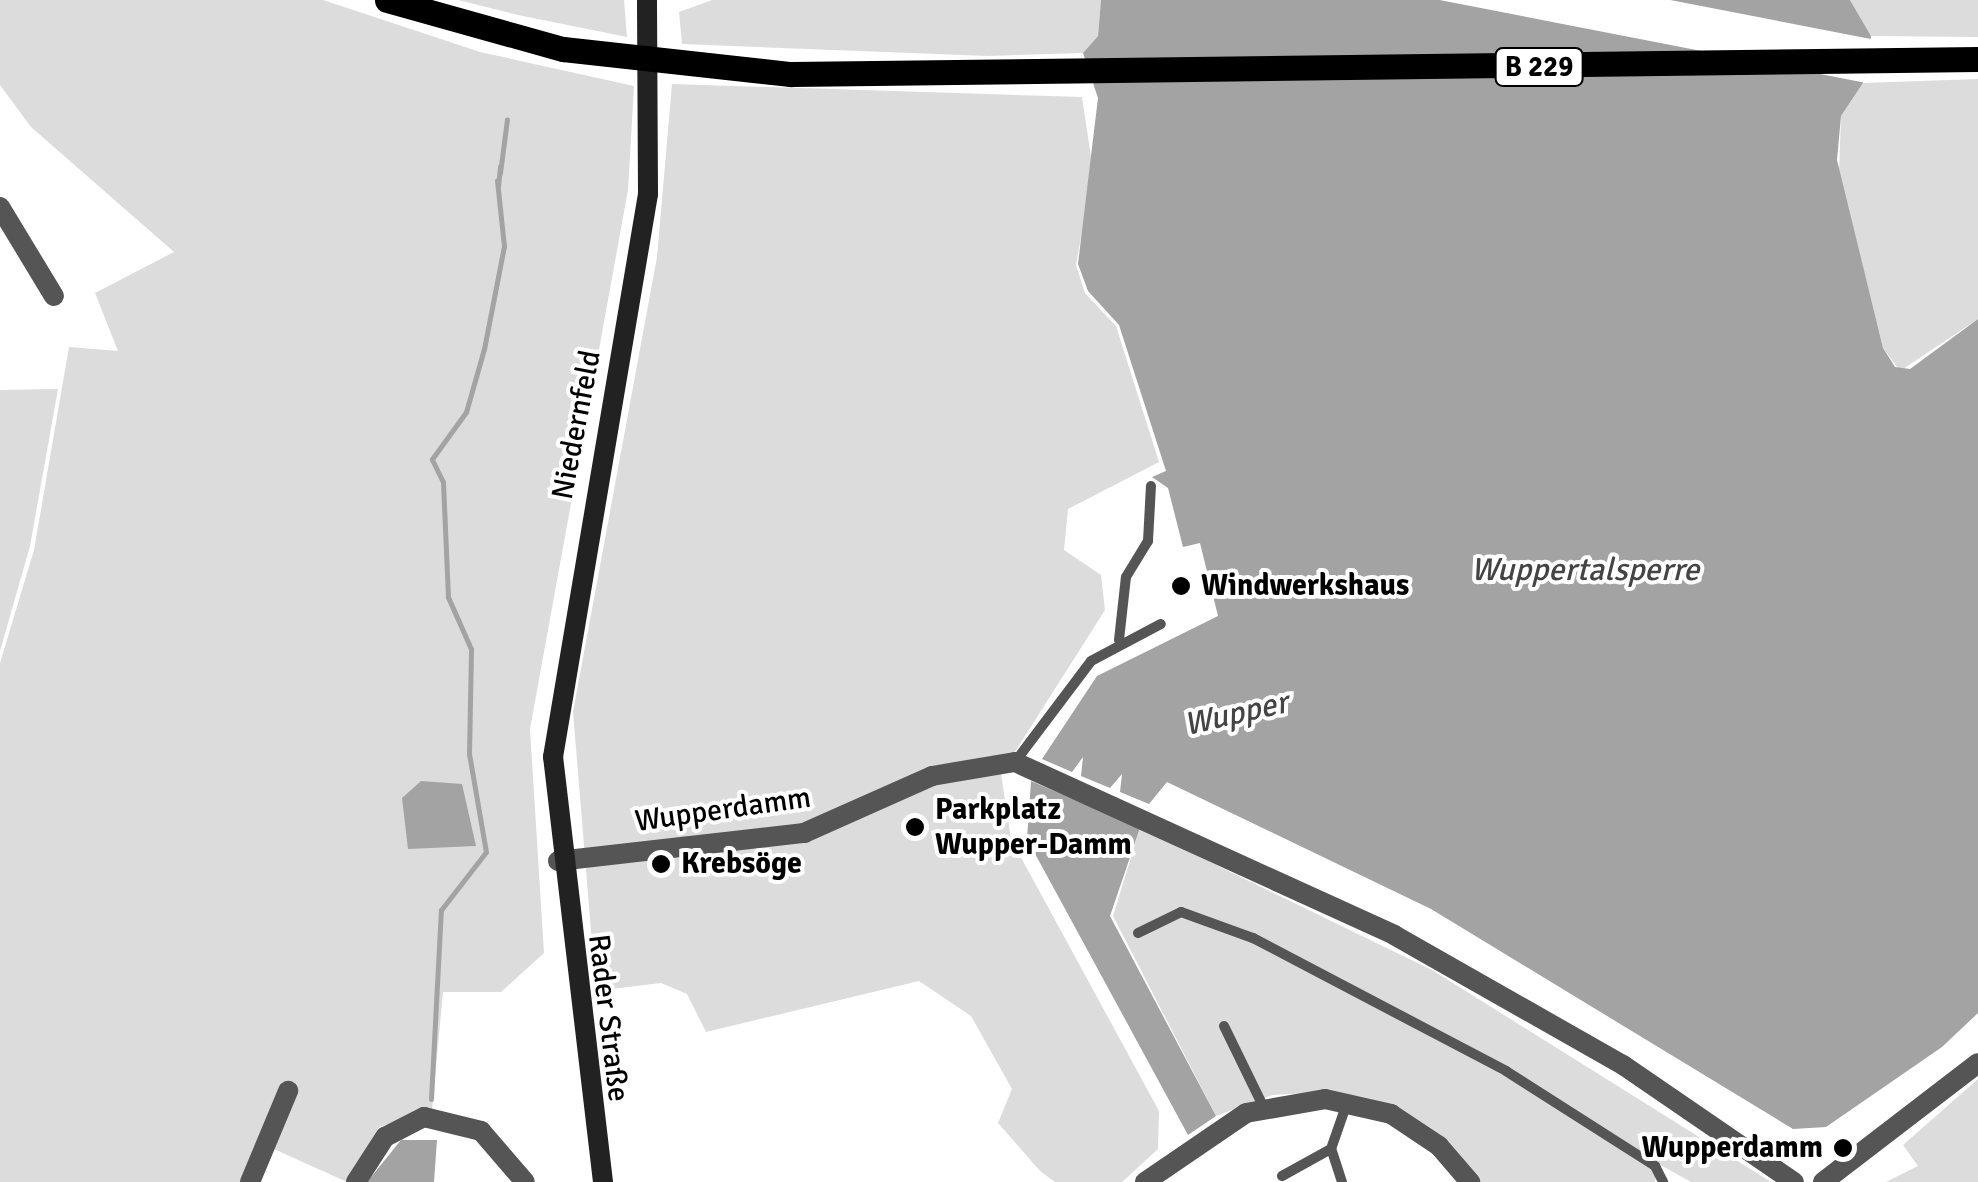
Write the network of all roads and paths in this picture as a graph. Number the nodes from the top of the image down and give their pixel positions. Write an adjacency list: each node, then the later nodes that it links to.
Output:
1 (387, 0): 3 (main road, B 229)
2 (647, 0): 10 (street, Niedernfeld)
3 (1978, 59)
4 (0, 207): 5 (street)
5 (54, 296)
6 (1151, 486): 8 (lane)
7 (1161, 624): 8 (lane)
8 (1119, 640): 9 (lane)
9 (1015, 762): 10 (street, Wupperdamm); 27 (street)
10 (558, 861): 22 (street, Rader Straße)
11 (1138, 933): 26 (lane)
12 (1224, 1026): 16 (lane)
13 (1978, 1063): 28 (street)
14 (288, 1092): 19 (street)
15 (1347, 1100): 16 (street); 17 (lane); 25 (street)
16 (1264, 1108): 23 (street)
17 (1332, 1149): 18 (lane); 24 (lane)
18 (1282, 1176)
19 (250, 1182)
20 (356, 1182): 21 (street)
21 (525, 1182)
22 (602, 1182)
23 (1145, 1182)
24 (1342, 1182)
25 (1470, 1182)
26 (1664, 1182)
27 (1794, 1182)
28 (1823, 1182)

